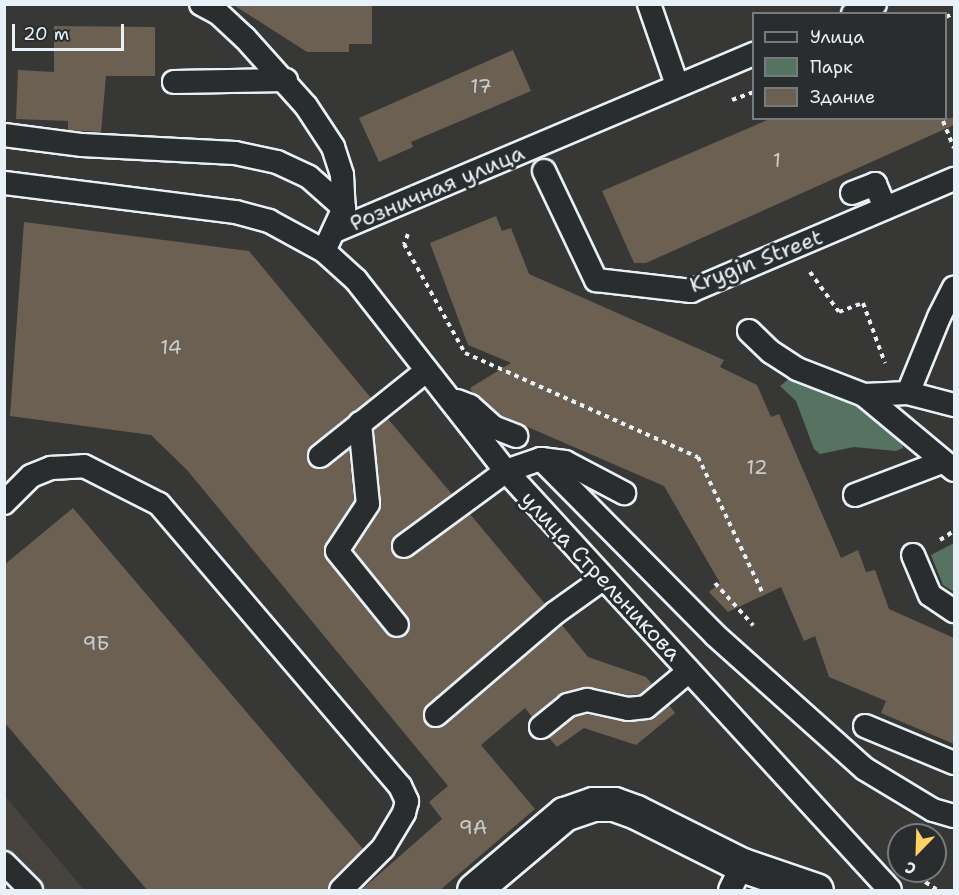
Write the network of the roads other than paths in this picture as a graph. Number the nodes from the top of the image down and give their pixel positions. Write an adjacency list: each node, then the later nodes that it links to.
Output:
1 (201, 4): 6 (lane)
2 (649, 4): 8 (lane)
3 (875, 4): 4 (lane)
4 (857, 12)
5 (752, 54): 8 (lane, Розничная улица)
6 (286, 80): 7 (lane); 14 (lane)
7 (174, 82)
8 (677, 85): 16 (lane, Розничная улица)
9 (4, 135): 14 (lane, Розничная улица)
10 (544, 171): 15 (lane, Krygin Street)
11 (954, 179): 15 (lane, Krygin Street)
12 (4, 183): 17 (lane, улица Стрельникова)
13 (852, 193): 15 (lane)
14 (344, 208): 16 (lane, Розничная улица)
15 (885, 208)
16 (337, 230): 17 (lane)
17 (324, 251): 20 (lane, улица Стрельникова)
18 (954, 288): 21 (lane)
19 (749, 331): 22 (lane)
20 (425, 372): 23 (lane, улица Стрельникова); 25 (lane)
21 (908, 393): 22 (lane); 24 (lane)
22 (864, 395): 29 (lane)
23 (450, 402): 26 (lane); 30 (lane, улица Стрельникова)
24 (954, 405)
25 (360, 423): 27 (lane); 38 (lane)
26 (516, 436)
27 (320, 456)
28 (541, 459): 30 (lane); 31 (lane); 44 (lane)
29 (948, 466): 32 (lane)
30 (506, 471): 34 (lane); 36 (lane, улица Стрельникова)
31 (624, 493)
32 (855, 495)
33 (4, 503): 48 (lane)
34 (404, 546)
35 (913, 555): 37 (lane)
36 (604, 578): 39 (lane, улица Стрельникова); 40 (lane)
37 (954, 611)
38 (397, 625)
39 (689, 671): 42 (lane); 51 (lane, улица Стрельникова)
40 (436, 716)
41 (865, 726): 43 (lane)
42 (541, 727)
43 (954, 763)
44 (954, 816)
45 (4, 863): 47 (lane)
46 (736, 878): 49 (street); 50 (street)
47 (31, 891)
48 (341, 891)
49 (474, 891)
50 (816, 891)
51 (890, 891)

